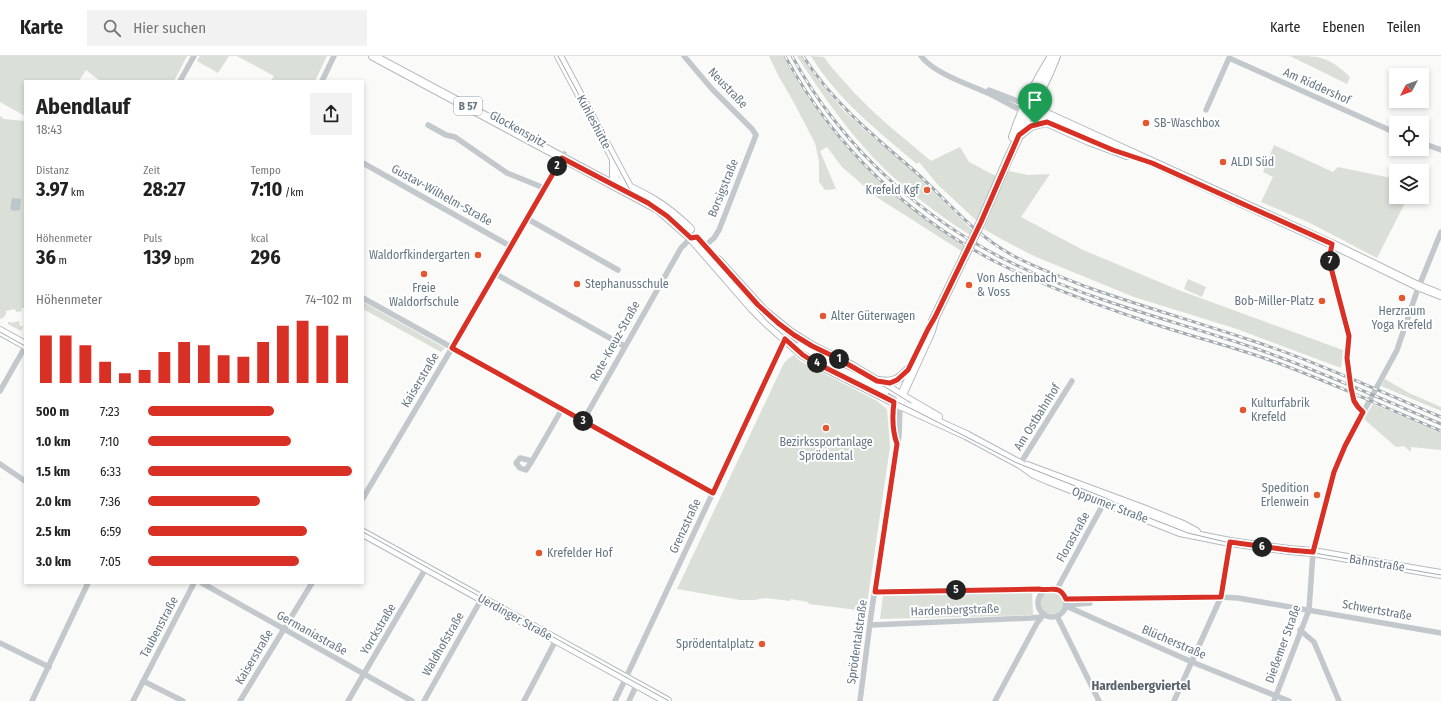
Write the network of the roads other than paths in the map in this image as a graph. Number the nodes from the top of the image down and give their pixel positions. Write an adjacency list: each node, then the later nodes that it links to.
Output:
1 (194, 56): 11 (street)
2 (334, 56): 12 (street)
3 (373, 56): 22 (main road, Glockenspitz / B 57)
4 (386, 56): 22 (main road, Glockenspitz / B 57)
5 (559, 56): 23 (main road, Kuhleshütte)
6 (684, 56): 18 (street, Neustraße)
7 (921, 56): 13 (street)
8 (1052, 56): 13 (main road)
9 (1056, 56): 13 (main road)
10 (1230, 57): 14 (street, Am Riddershof); 17 (street, Am Riddershof)
11 (181, 80)
12 (322, 80)
13 (1027, 109): 15 (main road); 19 (main road); 24 (main road); 25 (main road)
14 (1206, 110)
15 (1047, 122): 19 (main road); 25 (main road)
16 (428, 125): 28 (street)
17 (1389, 130)
18 (756, 135): 35 (street, Borsigstraße)
19 (1019, 135): 24 (main road)
20 (1429, 146): 21 (street)
21 (1441, 150)
22 (563, 156): 27 (main road, Glockenspitz / B 57); 28 (street, Kaiserstraße); 29 (main road, Glockenspitz / B 57)
23 (613, 159): 27 (main road); 29 (main road, Kuhleshütte)
24 (1008, 159): 41 (main road)
25 (1147, 161): 33 (main road)
26 (364, 165): 34 (street, Gustav-Wilhelm-Straße)
27 (616, 182): 29 (main road, Glockenspitz)
28 (544, 188): 30 (street, Kaiserstraße)
29 (628, 190): 32 (main road, Glockenspitz / B 57)
30 (526, 218): 34 (street, Kaiserstraße); 36 (street)
31 (1441, 232): 38 (street, Dießemer Straße)
32 (694, 237): 35 (main road, Glockenspitz / B 57); 43 (main road, Glockenspitz / B 57); 45 (street, Rote-Kreuz-Straße)
33 (1332, 244): 38 (main road); 55 (street)
34 (510, 246): 37 (street, Kaiserstraße)
35 (706, 246): 43 (main road, Glockenspitz / B 57)
36 (618, 270)
37 (494, 273): 45 (street); 47 (street, Kaiserstraße)
38 (1418, 286): 39 (main road); 55 (street, Dießemer Straße)
39 (1441, 295)
40 (364, 299): 47 (street)
41 (935, 317): 48 (main road); 52 (main road)
42 (0, 331): 44 (main road)
43 (788, 338): 49 (main road, Oppumer Straße / B 57); 52 (main road, B 57); 53 (main road, Oppumer Straße); 62 (street, Grenzstraße)
44 (24, 345)
45 (624, 346): 56 (street, Rote-Kreuz-Straße)
46 (24, 348): 51 (street)
47 (452, 348): 54 (street); 63 (street, Kaiserstraße)
48 (908, 370): 49 (main road); 52 (main road)
49 (877, 381): 52 (main road, Oppumer Straße / B 57)
50 (1072, 382): 60 (street, Am Ostbahnhof)
51 (0, 391)
52 (902, 392): 53 (main road); 57 (main road, Oppumer Straße)
53 (897, 404): 57 (main road, Oppumer Straße); 76 (street, Sprödentalstraße)
54 (562, 409): 56 (street); 58 (street)
55 (1363, 412): 67 (street, Dießemer Straße)
56 (583, 421): 62 (street)
57 (966, 435): 60 (main road, Oppumer Straße)
58 (532, 461)
59 (0, 464): 61 (street)
60 (1020, 464): 64 (main road, Oppumer Straße)
61 (24, 480)
62 (713, 493): 92 (street, Grenzstraße)
63 (364, 496)
64 (1106, 499): 66 (main road, Oppumer Straße); 74 (street, Florastraße)
65 (364, 534): 68 (main road, Uerdinger Straße)
66 (1230, 542): 67 (main road, Oppumer Straße); 77 (street)
67 (1313, 552): 69 (main road, Bahnstraße); 80 (street, Dießemer Straße)
68 (426, 568): 78 (main road, Uerdinger Straße); 91 (street, Yorckstraße)
69 (1441, 574)
70 (88, 584): 90 (street)
71 (193, 584): 93 (street, Taubenstraße)
72 (204, 584): 84 (street, Germaniastraße)
73 (311, 584): 84 (street, Kaiserstraße)
74 (1057, 589): 75 (street, Hardenbergstraße); 79 (street)
75 (1045, 590): 76 (street, Hardenbergstraße); 81 (street)
76 (875, 592): 83 (street, Sprödentalstraße)
77 (1221, 597): 79 (street); 80 (street); 89 (street)
78 (482, 598): 87 (main road, Uerdinger Straße); 102 (street, Waldhofstraße)
79 (1066, 604): 82 (street); 89 (street, Blücherstraße)
80 (1309, 610): 85 (street, Dießemer Straße); 86 (street, Schwertstraße)
81 (1042, 616): 82 (street, Hardenbergstraße); 83 (street, Hardenbergstraße); 108 (street)
82 (1057, 616): 109 (street)
83 (871, 625): 107 (street, Sprödentalstraße)
84 (283, 629): 91 (street, Germaniastraße); 99 (street, Kaiserstraße)
85 (1300, 630): 95 (street, Dießemer Straße); 112 (street)
86 (1441, 632)
87 (556, 640): 92 (main road, Uerdinger Straße); 103 (street)
88 (0, 643): 90 (street)
89 (1192, 662): 95 (street, Blücherstraße); 110 (street)
90 (48, 667): 96 (street)
91 (364, 674): 100 (street, Yorckstraße); 101 (street, Germaniastraße)
92 (626, 678): 94 (main road, Uerdinger Straße); 104 (street, Grenzstraße)
93 (143, 681): 97 (street, Taubenstraße); 98 (street)
94 (637, 684): 105 (street); 106 (main road, Uerdinger Straße)
95 (1275, 698): 111 (street, Blücherstraße)
96 (32, 701)
97 (133, 701)
98 (183, 701)
99 (240, 701)
100 (348, 701)
101 (412, 701)
102 (424, 701)
103 (524, 701)
104 (615, 701)
105 (629, 701)
106 (668, 701)
107 (860, 701)
108 (995, 701)
109 (1099, 701)
110 (1174, 701)
111 (1289, 701)
112 (1340, 701)

